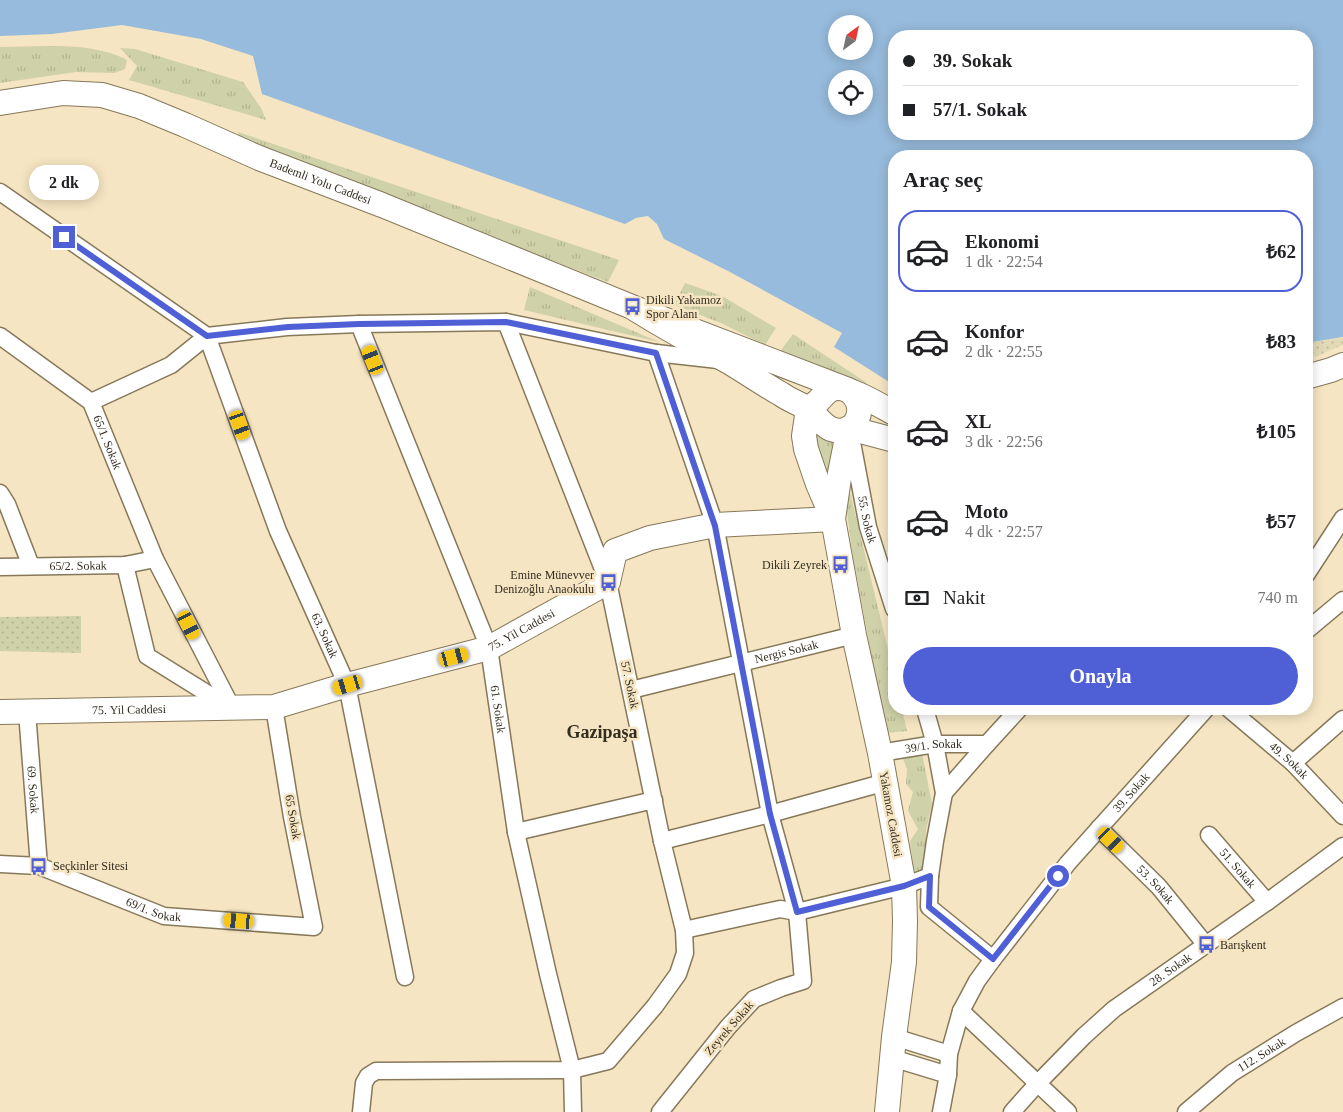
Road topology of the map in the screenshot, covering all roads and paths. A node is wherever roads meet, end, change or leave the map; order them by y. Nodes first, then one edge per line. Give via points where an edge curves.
1 (0, 103) edge
2 (0, 192) edge
3 (632, 308) junction
4 (506, 322) junction
5 (359, 324) junction
6 (0, 336) edge
7 (207, 336) junction
8 (656, 353) junction
9 (728, 361) junction
10 (1343, 365) edge
11 (1313, 375) edge
12 (848, 390) junction
13 (91, 402) junction
14 (816, 410) junction
15 (888, 410) edge
16 (849, 428) junction
17 (888, 438) edge
18 (0, 493) edge
19 (1343, 518) edge
20 (834, 519) junction
21 (715, 526) junction
22 (155, 559) junction
23 (1313, 564) edge
24 (125, 565) junction
25 (31, 566) junction
26 (0, 567) edge
27 (608, 582) junction
28 (888, 590) edge
29 (1343, 600) edge
30 (1313, 625) edge
31 (854, 635) junction
32 (489, 648) junction
33 (741, 663) junction
34 (348, 685) junction
35 (631, 690) junction
36 (274, 707) junction
37 (232, 708) junction
38 (0, 712) edge
39 (27, 712) junction
40 (927, 715) edge
41 (1014, 715) edge
42 (1201, 715) edge
43 (1236, 715) edge
44 (1343, 719) edge
45 (935, 744) junction
46 (987, 744) junction
47 (880, 752) junction
48 (1294, 763) junction
49 (886, 782) junction
50 (944, 793) junction
51 (654, 800) junction
52 (770, 814) junction
53 (1343, 816) edge
54 (1099, 828) junction
55 (516, 832) junction
56 (1208, 835) dead end
57 (662, 841) junction
58 (1343, 846) edge
59 (0, 864) edge
60 (38, 866) junction
61 (930, 876) junction
62 (904, 886) junction
63 (1267, 902) junction
64 (797, 912) junction
65 (314, 927) joint
66 (684, 930) junction
67 (1206, 945) junction
68 (993, 959) junction
69 (406, 977) dead end
70 (1343, 1007) edge
71 (961, 1010) junction
72 (893, 1047) junction
73 (949, 1054) junction
74 (572, 1070) junction
75 (948, 1075) junction
76 (1037, 1084) junction
77 (361, 1112) edge
78 (573, 1112) edge
79 (660, 1112) edge
80 (887, 1112) edge
81 (941, 1112) edge
82 (1012, 1112) edge
83 (1068, 1112) edge
84 (1186, 1112) edge

1 - 3 street, Bademli Yolu Caddesi via 63,93 102,95 139,106 259,158
2 - 7 street
3 - 9 street
3 - 12 street
4 - 5 street
4 - 8 street
4 - 27 street, 57. Sokak
5 - 7 street via 288,327
5 - 32 street, 61. Sokak
6 - 13 street, 65/1. Sokak
7 - 13 street via 171,364
7 - 34 street, 63. Sokak via 278,531
8 - 9 street
8 - 21 street, Zeyrek Sokak
9 - 14 street via 783,396
10 - 11 street
12 - 14 street via 837,388 826,392
12 - 15 street
12 - 16 street via 858,399 860,412
13 - 22 street, 65/1. Sokak
14 - 16 street via 827,427
14 - 20 street via 804,436 806,449
16 - 17 street
16 - 20 street
16 - 28 street, 55. Sokak via 868,527
18 - 25 street
19 - 23 street
20 - 21 street
20 - 31 street, Yakamoz Caddesi
21 - 27 street via 650,538 615,550
21 - 33 street, Zeyrek Sokak
22 - 24 street, 65/2. Sokak
22 - 37 street, 65/1. Sokak
24 - 25 street, 65/2. Sokak
24 - 37 street via 147,656
25 - 26 street, 65/2. Sokak
27 - 32 street, 75. Yil Caddesi
27 - 35 street, 57. Sokak
29 - 30 street
31 - 33 street, Nergis Sokak
31 - 47 street, Yakamoz Caddesi
32 - 34 street, 75. Yil Caddesi
32 - 55 street, 61. Sokak
33 - 35 street, Nergis Sokak
33 - 52 street, Zeyrek Sokak
34 - 36 street, 75. Yil Caddesi
34 - 69 street, 63. Sokak
35 - 51 street, 57. Sokak
36 - 37 street, 75. Yil Caddesi
36 - 65 street, 65 Sokak
37 - 39 street, 75. Yil Caddesi
38 - 39 street, 75. Yil Caddesi
39 - 60 street, 69. Sokak
40 - 45 street
41 - 46 street, 39/1. Sokak
42 - 54 street, 39. Sokak
43 - 48 street, 49. Sokak
44 - 48 street
45 - 46 street, 39/1. Sokak
45 - 47 street, 39/1. Sokak
45 - 50 street
46 - 50 street, 39/1. Sokak
47 - 49 street, Yakamoz Caddesi
48 - 53 street, 49. Sokak
49 - 52 street
49 - 62 street, Yakamoz Caddesi
50 - 61 street
51 - 55 street
51 - 57 street, 57. Sokak
52 - 57 street
52 - 64 street, Zeyrek Sokak
54 - 67 street, 53. Sokak via 1159,886
54 - 68 street, 39. Sokak
55 - 74 street, 61. Sokak
56 - 63 street, 51. Sokak
57 - 66 street, 57. Sokak
58 - 63 street, 28. Sokak
59 - 60 street, 69/1. Sokak
60 - 65 street, 69/1. Sokak via 164,916
61 - 62 street
61 - 68 street via 929,907
62 - 64 street
62 - 72 street, Yakamoz Caddesi via 904,962
63 - 67 street, 28. Sokak
64 - 66 street via 780,909
64 - 79 street, Zeyrek Sokak via 803,981 754,998
66 - 74 street, 57. Sokak via 685,953 678,974 655,1006 608,1061
67 - 76 street, 28. Sokak via 1114,1009
68 - 71 street, 39. Sokak
70 - 84 street, 112. Sokak via 1232,1073
71 - 73 street, 39. Sokak
71 - 76 street
72 - 73 street
72 - 75 street
72 - 80 street, Yakamoz Caddesi
73 - 75 street, 39. Sokak
74 - 77 street, 57. Sokak via 376,1071 364,1083
74 - 78 street, 61. Sokak
75 - 81 street, 39. Sokak
76 - 82 street, 28. Sokak
76 - 83 street

